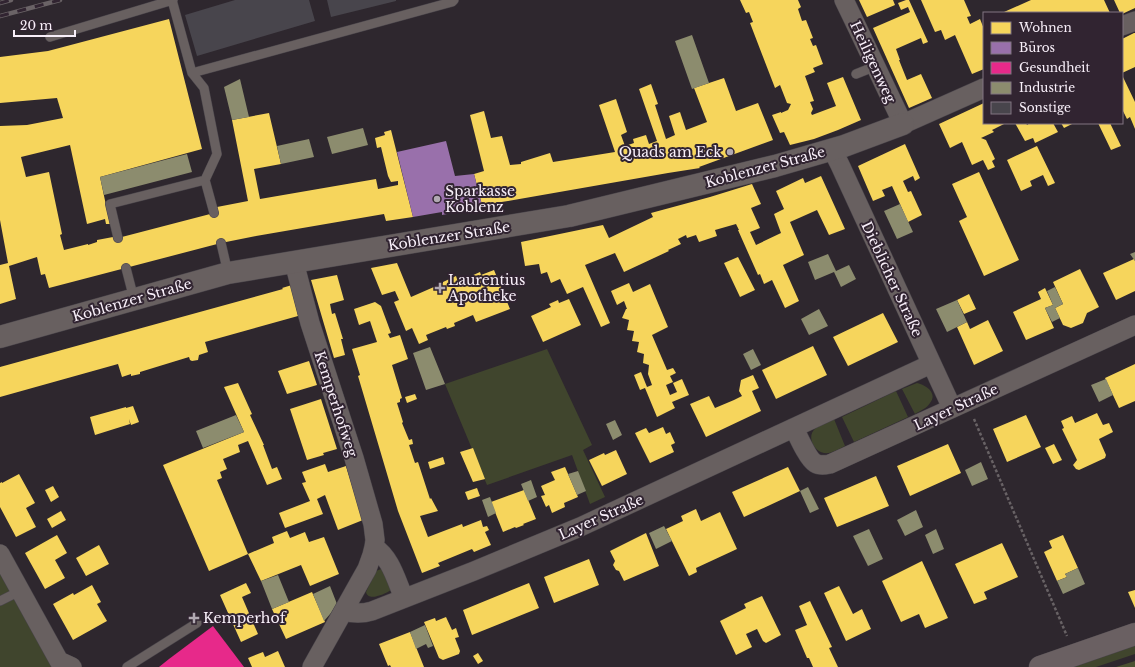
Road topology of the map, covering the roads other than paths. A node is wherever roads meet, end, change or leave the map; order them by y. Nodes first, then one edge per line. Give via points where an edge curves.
1 (173, 0) edge
2 (454, 0) edge
3 (844, 0) edge
4 (1135, 21) edge
5 (1123, 26) edge
6 (50, 37) dead end
7 (876, 66) junction
8 (192, 73) junction
9 (856, 74) dead end
10 (983, 88) edge
11 (903, 124) junction
12 (832, 149) junction
13 (205, 180) junction
14 (214, 213) dead end
15 (118, 238) dead end
16 (221, 243) dead end
17 (294, 262) junction
18 (126, 268) dead end
19 (228, 273) junction
20 (134, 299) junction
21 (1135, 325) edge
22 (0, 337) edge
23 (931, 364) junction
24 (960, 405) junction
25 (794, 428) junction
26 (374, 547) junction
27 (0, 554) edge
28 (20, 591) junction
29 (404, 598) junction
30 (0, 601) edge
31 (344, 611) junction
32 (197, 623) dead end
33 (1135, 634) edge
34 (72, 667) edge
35 (127, 667) edge
36 (312, 667) edge
37 (1040, 667) edge

1 - 6 lane
1 - 8 lane
2 - 8 lane
3 - 7 street, Heiligenweg
4 - 5 street
7 - 9 lane
7 - 11 street, Heiligenweg
8 - 13 lane via 204,88 217,154
10 - 11 street, Koblenzer Straße
11 - 12 street, Koblenzer Straße
12 - 17 street, Koblenzer Straße via 747,173 569,216
12 - 23 street, Dieblicher Straße
13 - 14 lane
13 - 15 lane via 110,204
16 - 19 lane
17 - 19 street, Koblenzer Straße
17 - 26 street, Kemperhofweg via 310,323 373,524
18 - 20 lane
19 - 20 street, Koblenzer Straße
20 - 22 street, Koblenzer Straße
21 - 24 street, Layer Straße
23 - 24 street, Dieblicher Straße
23 - 25 street, Layer Straße
24 - 25 street, Layer Straße via 823,465 811,460
25 - 29 street, Layer Straße via 580,527
26 - 29 street via 387,561
26 - 31 street, Kemperhofweg via 367,569
27 - 28 street
28 - 30 lane
28 - 34 street via 59,661
29 - 31 street via 364,613 351,614
31 - 36 street, Kemperhofweg
32 - 35 lane
33 - 37 main road

